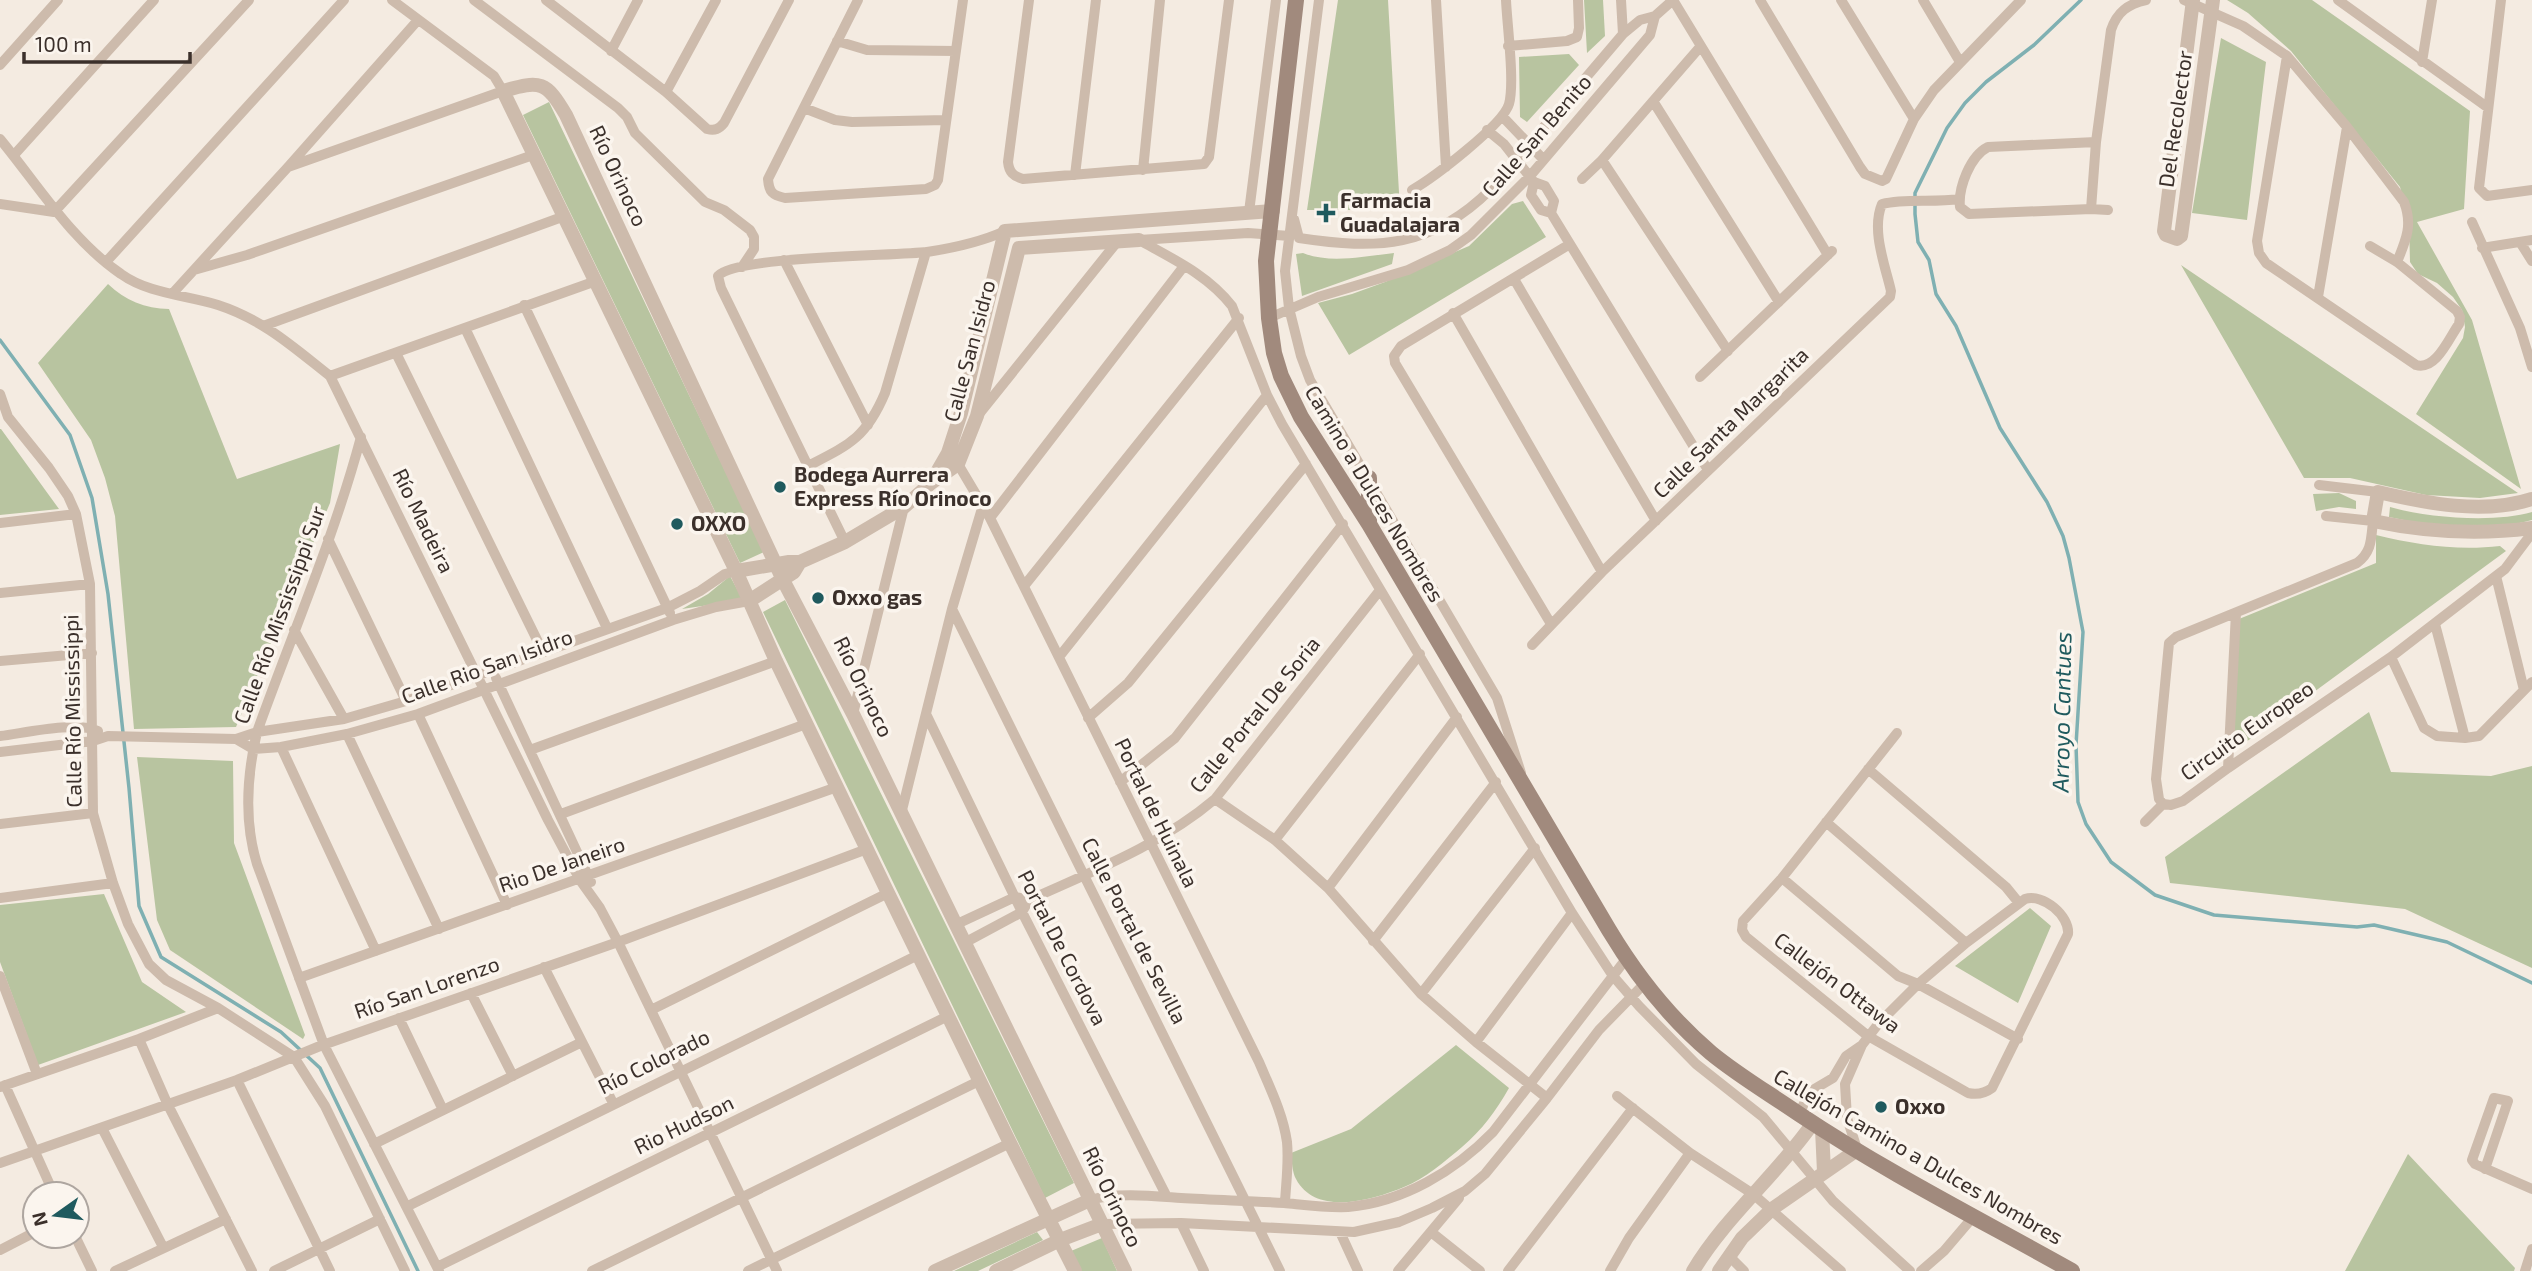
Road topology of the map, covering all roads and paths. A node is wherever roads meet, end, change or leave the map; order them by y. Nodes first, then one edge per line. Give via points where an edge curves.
1 (58, 0) edge
2 (154, 0) edge
3 (249, 0) edge
4 (344, 0) edge
5 (392, 0) edge
6 (474, 0) edge
7 (546, 0) edge
8 (638, 0) edge
9 (716, 0) edge
10 (789, 0) edge
11 (858, 0) edge
12 (963, 0) edge
13 (1029, 0) edge
14 (1096, 0) edge
15 (1160, 0) edge
16 (1229, 0) edge
17 (1276, 0) edge
18 (1296, 0) edge
19 (1319, 0) edge
20 (1436, 0) edge
21 (1506, 0) edge
22 (1578, 0) edge
23 (1621, 0) edge
24 (1673, 0) edge
25 (1760, 0) edge
26 (1841, 0) edge
27 (1923, 0) edge
28 (2146, 0) edge
29 (2338, 0) edge
30 (2356, 0) edge
31 (2432, 0) edge
32 (2501, 0) edge
33 (2190, 1) edge
34 (2014, 3) edge
35 (559, 4) edge
36 (2212, 5) edge
37 (2354, 12) junction
38 (1655, 16) junction
39 (418, 20) junction
40 (1623, 34) junction
41 (837, 41) junction
42 (1508, 46) junction
43 (1700, 47) junction
44 (611, 51) junction
45 (956, 51) junction
46 (2287, 56) junction
47 (1960, 62) junction
48 (2422, 62) junction
49 (0, 65) edge
50 (503, 91) junction
51 (666, 92) junction
52 (1653, 101) junction
53 (2487, 107) junction
54 (804, 108) junction
55 (1504, 113) junction
56 (1914, 118) junction
57 (946, 120) junction
58 (2347, 127) junction
59 (1487, 130) junction
60 (0, 139) edge
61 (2096, 142) junction
62 (1529, 144) junction
63 (14, 155) junction
64 (533, 155) junction
65 (1517, 159) junction
66 (1543, 159) junction
67 (1602, 160) junction
68 (288, 167) junction
69 (1446, 167) junction
70 (1143, 170) junction
71 (1075, 175) junction
72 (1532, 179) junction
73 (1581, 179) dead end
74 (1412, 190) dead end
75 (2532, 190) edge
76 (1959, 199) junction
77 (0, 204) edge
78 (2091, 209) junction
79 (2108, 210) dead end
80 (1273, 211) junction
81 (54, 212) junction
82 (1249, 212) junction
83 (1292, 213) junction
84 (1551, 213) junction
85 (562, 217) junction
86 (2472, 222) dead end
87 (1021, 230) junction
88 (1005, 231) junction
89 (1270, 234) junction
90 (1289, 236) junction
91 (987, 239) junction
92 (1139, 240) junction
93 (2532, 240) edge
94 (1117, 242) junction
95 (2520, 242) junction
96 (1570, 244) junction
97 (2371, 246) dead end
98 (1002, 247) junction
99 (1019, 247) junction
100 (2482, 248) junction
101 (926, 252) junction
102 (784, 260) junction
103 (2532, 261) edge
104 (106, 262) junction
105 (2397, 262) junction
106 (1184, 266) junction
107 (742, 267) junction
108 (194, 270) junction
109 (1514, 279) junction
110 (596, 281) junction
111 (172, 294) junction
112 (2318, 297) junction
113 (1779, 302) junction
114 (524, 305) junction
115 (1289, 308) junction
116 (1452, 313) junction
117 (1239, 318) junction
118 (1269, 318) junction
119 (266, 326) junction
120 (466, 328) junction
121 (1728, 351) junction
122 (396, 353) junction
123 (2532, 367) edge
124 (330, 376) junction
125 (1700, 377) dead end
126 (0, 394) edge
127 (1267, 395) junction
128 (977, 416) junction
129 (4, 419) edge
130 (868, 425) junction
131 (361, 438) junction
132 (953, 458) junction
133 (1306, 464) junction
134 (808, 466) junction
135 (1708, 470) junction
136 (1369, 478) junction
137 (2319, 485) dead end
138 (2378, 492) junction
139 (2532, 499) edge
140 (983, 505) junction
141 (904, 507) junction
142 (76, 514) junction
143 (2326, 516) dead end
144 (990, 518) junction
145 (1656, 521) junction
146 (2373, 521) junction
147 (0, 523) edge
148 (1343, 524) junction
149 (1369, 524) junction
150 (2532, 531) edge
151 (328, 538) junction
152 (845, 542) junction
153 (800, 562) junction
154 (776, 565) junction
155 (736, 571) junction
156 (1602, 572) junction
157 (2496, 576) junction
158 (783, 580) junction
159 (90, 584) junction
160 (1024, 586) junction
161 (1380, 590) junction
162 (0, 593) edge
163 (749, 601) junction
164 (667, 608) junction
165 (952, 609) junction
166 (2236, 613) junction
167 (673, 620) junction
168 (1551, 624) junction
169 (2435, 624) junction
170 (607, 628) junction
171 (294, 630) junction
172 (1532, 645) dead end
173 (542, 652) junction
174 (92, 653) junction
175 (1420, 654) junction
176 (1059, 657) junction
177 (2391, 657) junction
178 (0, 661) edge
179 (776, 661) junction
180 (492, 670) junction
181 (477, 676) junction
182 (499, 683) junction
183 (2528, 686) edge
184 (483, 689) junction
185 (406, 701) junction
186 (418, 714) junction
187 (853, 714) junction
188 (926, 714) junction
189 (1457, 717) junction
190 (1088, 718) junction
191 (344, 719) junction
192 (806, 724) junction
193 (257, 732) junction
194 (1897, 733) dead end
195 (347, 734) junction
196 (93, 735) junction
197 (0, 736) edge
198 (2465, 738) junction
199 (236, 739) junction
200 (281, 747) junction
201 (253, 749) junction
202 (530, 750) junction
203 (0, 752) edge
204 (2228, 768) junction
205 (1868, 769) junction
206 (543, 777) junction
207 (1120, 782) junction
208 (1496, 782) junction
209 (530, 784) junction
210 (837, 787) junction
211 (1527, 792) junction
212 (1215, 799) junction
213 (2163, 804) junction
214 (93, 813) junction
215 (561, 814) junction
216 (901, 814) junction
217 (1826, 822) junction
218 (2145, 822) dead end
219 (0, 824) edge
220 (1275, 840) junction
221 (1150, 843) junction
222 (1535, 848) junction
223 (867, 849) junction
224 (1084, 875) junction
225 (584, 878) junction
226 (1782, 878) junction
227 (113, 883) junction
228 (1328, 888) junction
229 (888, 893) junction
230 (1015, 897) junction
231 (0, 898) edge
232 (1029, 900) junction
233 (2019, 903) junction
234 (507, 905) junction
235 (1022, 912) junction
236 (1572, 912) junction
237 (957, 924) junction
238 (439, 929) junction
239 (1373, 941) junction
240 (618, 942) junction
241 (966, 942) junction
242 (1966, 943) junction
243 (376, 951) junction
244 (918, 955) junction
245 (1626, 959) junction
246 (544, 967) junction
247 (0, 976) edge
248 (1613, 976) junction
249 (299, 978) junction
250 (1645, 983) junction
251 (1918, 984) junction
252 (471, 993) junction
253 (1421, 994) junction
254 (1630, 997) junction
255 (218, 1008) junction
256 (651, 1010) junction
257 (948, 1016) junction
258 (399, 1018) junction
259 (139, 1039) junction
260 (2018, 1039) junction
261 (1865, 1040) junction
262 (582, 1042) junction
263 (1476, 1042) junction
264 (322, 1045) junction
265 (298, 1055) junction
266 (680, 1072) junction
267 (37, 1074) junction
268 (513, 1076) junction
269 (1833, 1078) junction
270 (237, 1080) junction
271 (979, 1080) junction
272 (1530, 1084) junction
273 (1845, 1084) junction
274 (3, 1086) edge
275 (1617, 1096) dead end
276 (1547, 1098) junction
277 (167, 1103) junction
278 (613, 1103) junction
279 (1633, 1108) junction
280 (443, 1110) junction
281 (1811, 1122) junction
282 (102, 1128) junction
283 (711, 1134) junction
284 (1010, 1143) junction
285 (374, 1144) junction
286 (34, 1150) junction
287 (1857, 1150) junction
288 (1791, 1151) junction
289 (1690, 1153) junction
290 (1468, 1157) junction
291 (0, 1163) edge
292 (2485, 1169) junction
293 (1485, 1174) junction
294 (1818, 1176) junction
295 (48, 1180) edge
296 (2532, 1189) edge
297 (1465, 1191) junction
298 (1754, 1194) junction
299 (741, 1197) junction
300 (1167, 1197) junction
301 (1090, 1200) junction
302 (1248, 1202) junction
303 (1285, 1203) junction
304 (408, 1206) junction
305 (1772, 1209) junction
306 (1049, 1217) junction
307 (1973, 1217) junction
308 (226, 1219) junction
309 (380, 1219) junction
310 (1181, 1223) junction
311 (1102, 1224) junction
312 (1259, 1227) junction
313 (1340, 1232) junction
314 (1431, 1232) junction
315 (21, 1239) edge
316 (1060, 1240) junction
317 (163, 1247) junction
318 (319, 1249) junction
319 (2532, 1249) edge
320 (0, 1250) edge
321 (82, 1250) edge
322 (1729, 1256) junction
323 (771, 1259) junction
324 (438, 1269) edge
325 (92, 1271) edge
326 (115, 1271) edge
327 (252, 1271) edge
328 (274, 1271) edge
329 (330, 1271) edge
330 (405, 1271) edge
331 (592, 1271) edge
332 (748, 1271) edge
333 (777, 1271) edge
334 (936, 1271) edge
335 (996, 1271) edge
336 (1075, 1271) edge
337 (1125, 1271) edge
338 (1204, 1271) edge
339 (1280, 1271) edge
340 (1358, 1271) edge
341 (1398, 1271) edge
342 (1480, 1271) edge
343 (1507, 1271) edge
344 (1610, 1271) edge
345 (1693, 1271) edge
346 (1719, 1271) edge
347 (1744, 1271) edge
348 (1841, 1271) edge
349 (1910, 1271) edge
350 (1921, 1271) edge
351 (2072, 1271) edge
352 (2525, 1271) edge

1 - 49 street
2 - 63 street
3 - 81 street
4 - 104 street
5 - 39 street
6 - 107 street via 618,108 635,133 705,202 750,230 754,249
7 - 35 street
8 - 44 street
9 - 51 street
10 - 51 street via 720,128 707,129
11 - 41 street
12 - 45 street
13 - 71 street via 1009,170 1023,179
14 - 71 street
15 - 70 street
16 - 70 street via 1209,158 1196,166
17 - 82 street
18 - 80 main road, Camino a Dulces Nombres
19 - 83 street
20 - 69 street
21 - 42 street
22 - 42 street via 1577,37
23 - 40 street
24 - 38 street, Calle San Benito
24 - 43 street
25 - 56 street via 1865,174 1882,181 1886,178
26 - 56 street
27 - 47 street
28 - 61 street via 2124,9 2114,21
29 - 37 street
30 - 37 street
31 - 48 street
32 - 53 street
33 - 36 street
33 - 36 street, Del Recolector via 2164,230 2170,237 2181,236
34 - 47 street
35 - 44 street
36 - 46 street
37 - 48 street
38 - 40 street, Calle San Benito via 1640,20
38 - 66 street, Calle San Benito via 1650,34
39 - 50 street via 494,76
39 - 68 street
40 - 62 street, Calle San Benito
41 - 45 street via 867,50
41 - 54 street
42 - 55 street via 1510,97
43 - 52 street
43 - 113 street via 1830,253
44 - 51 street
45 - 57 street
46 - 58 street
46 - 112 street via 2257,241 2266,263
47 - 56 street
48 - 53 street
50 - 64 street
50 - 68 street
50 - 154 street, Río Orinoco via 542,85 557,100
52 - 67 street
52 - 113 street
53 - 75 street via 2479,183 2482,193 2495,196
54 - 57 street via 852,122
54 - 57 street via 768,179 774,196 935,186
55 - 59 street
55 - 62 street
58 - 105 street via 2409,215 2410,227
58 - 112 street
59 - 65 street
59 - 69 street
60 - 63 street, Río Madeira
61 - 76 street via 1987,147 1976,154
61 - 78 street
62 - 65 street, Calle San Benito
62 - 66 street
63 - 81 street, Río Madeira
64 - 85 street
64 - 108 street
65 - 72 street
65 - 83 street, Calle San Benito via 1472,208 1439,228 1405,240 1349,244 1299,238
66 - 72 street, Calle San Benito
67 - 73 street
67 - 121 street
68 - 108 street
69 - 74 street
70 - 71 street
72 - 84 street via 1531,195 1541,210
72 - 84 street via 1545,186 1554,201
72 - 115 street, Calle San Benito via 1471,235 1428,262
76 - 78 street via 1960,208 1969,214
76 - 135 street, Calle Santa Margarita via 1882,204 1879,232 1890,297
77 - 81 street
78 - 79 street
80 - 82 street
80 - 83 street
80 - 89 main road, Camino a Dulces Nombres
81 - 104 street, Río Madeira
82 - 87 street
83 - 90 street
84 - 96 street
85 - 110 street
85 - 119 street
86 - 100 street
87 - 88 street
87 - 99 street
88 - 91 street
88 - 98 street, Calle San Isidro
89 - 90 street
89 - 92 street
89 - 118 main road, Camino a Dulces Nombres via 1266,261
90 - 115 street via 1285,271
91 - 98 street
91 - 101 street
92 - 94 street
92 - 106 street, Camino a Dulces Nombres
93 - 95 street
94 - 99 street
94 - 128 street
95 - 100 street
95 - 103 street
96 - 109 street
96 - 135 street
97 - 105 street
98 - 99 street
98 - 132 street, Calle San Isidro
99 - 128 street, Calle San Isidro
100 - 123 street via 2520,328
101 - 102 street
101 - 130 street via 886,393
102 - 107 street
102 - 130 street
104 - 111 street, Río Madeira via 140,285
105 - 112 street via 2454,307 2460,317 2426,366 2416,365
106 - 117 street, Camino a Dulces Nombres via 1223,294
106 - 144 street
107 - 134 street via 721,272 718,280
108 - 111 street
109 - 116 street
109 - 145 street
110 - 114 street
110 - 155 street
111 - 119 street, Río Madeira via 215,304
113 - 121 street
114 - 120 street
114 - 164 street
115 - 118 street, Calle San Benito
115 - 136 street via 1310,380
116 - 156 street
116 - 168 street via 1401,346 1395,363
117 - 127 street, Camino a Dulces Nombres
117 - 160 street
118 - 149 main road, Camino a Dulces Nombres via 1274,353 1290,397
119 - 124 street, Río Madeira
120 - 122 street
120 - 170 street
121 - 125 street
122 - 124 street
122 - 173 street
124 - 131 street, Río Madeira
126 - 129 street, Calle Río Mississippi
127 - 133 street, Camino a Dulces Nombres
127 - 176 street
128 - 132 street, Calle San Isidro
129 - 142 street, Calle Río Mississippi via 49,468
130 - 134 street via 858,438
131 - 151 street, Calle Río Mississippi Sur
131 - 181 street, Río Madeira
132 - 140 street, Portal de Huinala
132 - 141 street
133 - 148 street, Camino a Dulces Nombres
133 - 190 street via 1129,683
134 - 152 street
135 - 145 street, Calle Santa Margarita
136 - 149 main road
136 - 211 street via 1497,698
137 - 138 street
138 - 139 street via 2457,506
138 - 146 street, Circuito Europeo
140 - 144 street, Portal de Huinala
140 - 165 street
141 - 152 street
141 - 187 street
142 - 147 street
142 - 159 street, Calle Río Mississippi
143 - 146 street
144 - 160 street, Portal de Huinala
145 - 156 street, Calle Santa Margarita
146 - 150 street via 2448,531
146 - 166 street, Circuito Europeo via 2369,553 2357,563
148 - 161 street, Camino a Dulces Nombres
148 - 207 street via 1175,738
149 - 211 main road, Camino a Dulces Nombres
150 - 157 street, Circuito Europeo via 2516,557
151 - 171 street, Calle Río Mississippi Sur
151 - 185 street
152 - 153 street
153 - 154 street
153 - 158 street
154 - 155 street
154 - 158 street, Río Orinoco
155 - 163 street
155 - 164 street, Calle Rio San Isidro
156 - 168 street, Calle Santa Margarita
157 - 169 street, Circuito Europeo
157 - 183 street
158 - 163 street
158 - 187 street, Río Orinoco
159 - 162 street
159 - 174 street, Calle Río Mississippi
160 - 176 street, Portal de Huinala
161 - 175 street, Camino a Dulces Nombres
161 - 212 street, Calle Portal De Soria
163 - 167 street, Calle Rio San Isidro
163 - 179 street
164 - 167 street
164 - 170 street, Calle Rio San Isidro
165 - 188 street
165 - 224 street, Calle Portal de Sevilla
166 - 204 street
166 - 213 street, Circuito Europeo via 2176,636 2169,643 2156,779
167 - 182 street, Calle Rio San Isidro
168 - 172 street, Calle Santa Margarita
169 - 177 street, Circuito Europeo
169 - 198 street
170 - 173 street, Calle Rio San Isidro
171 - 191 street
171 - 193 street, Calle Río Mississippi Sur
173 - 180 street, Calle Rio San Isidro
174 - 178 street
174 - 196 street, Calle Río Mississippi
175 - 189 street, Camino a Dulces Nombres
175 - 220 street
176 - 190 street, Portal de Huinala
177 - 198 street via 2424,728 2437,736
177 - 204 street, Circuito Europeo
179 - 192 street
179 - 202 street
180 - 181 street, Calle Rio San Isidro
180 - 182 street, Río Madeira
181 - 184 street, Río Madeira
181 - 185 street, Calle Rio San Isidro
182 - 184 street, Calle Rio San Isidro
182 - 202 street, Río Madeira
183 - 198 street via 2483,733
184 - 186 street, Calle Rio San Isidro
184 - 209 street, Río Madeira
185 - 191 street, Calle Rio San Isidro
186 - 195 street, Calle Rio San Isidro
186 - 234 street
187 - 216 street, Río Orinoco
188 - 216 street
188 - 230 street, Portal De Cordova
189 - 208 street, Camino a Dulces Nombres
189 - 228 street
190 - 207 street, Portal de Huinala
191 - 193 street, Calle Rio San Isidro
192 - 210 street
192 - 215 street
193 - 199 street, Calle Rio San Isidro
193 - 201 street, Calle Río Mississippi Sur
194 - 205 street, Callejón Ottawa
195 - 200 street, Calle Rio San Isidro
195 - 238 street
196 - 197 street, Calle Rio San Isidro via 65,729
196 - 199 street, Calle Rio San Isidro
196 - 203 street
196 - 214 street, Calle Río Mississippi
199 - 201 street, Calle Rio San Isidro
200 - 201 street, Calle Rio San Isidro
200 - 243 street
201 - 249 street, Calle Río Mississippi Sur via 247,820 250,841
202 - 206 street, Río Madeira
204 - 213 street, Circuito Europeo via 2183,801
205 - 217 street, Callejón Ottawa
205 - 233 street
206 - 209 street
206 - 215 street, Río Madeira
207 - 221 street, Portal de Huinala
208 - 222 street, Camino a Dulces Nombres
208 - 239 street
209 - 225 street, Río Madeira
210 - 223 street
210 - 225 street, Rio De Janeiro
211 - 245 main road, Camino a Dulces Nombres
212 - 220 street
212 - 221 street, Calle Portal De Soria via 1176,830
213 - 218 street
214 - 219 street
214 - 227 street, Calle Río Mississippi
215 - 225 street, Río Madeira
216 - 237 street, Río Orinoco
217 - 226 street, Callejón Ottawa
217 - 242 street
220 - 228 street
221 - 224 street, Calle Portal De Soria
221 - 303 street, Portal de Huinala via 1278,1107 1287,1142
222 - 236 street, Camino a Dulces Nombres
222 - 253 street
223 - 229 street
223 - 240 street, Río San Lorenzo
224 - 232 street, Calle Portal De Soria
224 - 302 street, Calle Portal de Sevilla
225 - 234 street, Rio De Janeiro
225 - 240 street, Río Madeira
226 - 251 street via 1898,976
226 - 261 street, Callejón Ottawa via 1743,921 1743,934
227 - 231 street
227 - 255 street, Calle Río Mississippi via 149,964 166,980
228 - 239 street
229 - 244 street
229 - 256 street
230 - 232 street
230 - 235 street, Portal De Cordova
230 - 237 street
232 - 235 street
233 - 242 street
233 - 260 street, Callejón Ottawa via 2031,897 2043,899 2067,923 2068,934
234 - 238 street, Rio De Janeiro
235 - 241 street
235 - 300 street, Portal De Cordova
236 - 248 street, Camino a Dulces Nombres
236 - 263 street
237 - 241 street, Río Orinoco
238 - 243 street, Rio De Janeiro
239 - 253 street
240 - 246 street, Río San Lorenzo
240 - 256 street, Río Madeira
241 - 301 street, Río Orinoco
242 - 251 street
243 - 249 street, Rio De Janeiro
244 - 257 street
244 - 266 street, Río Colorado
245 - 248 street
245 - 250 main road, Callejón Camino a Dulces Nombres
246 - 252 street, Río San Lorenzo
246 - 262 street
247 - 267 street
248 - 254 street, Camino a Dulces Nombres
248 - 272 street
249 - 264 street, Calle Río Mississippi Sur
250 - 254 street
250 - 281 main road, Callejón Camino a Dulces Nombres via 1711,1053
251 - 260 street
251 - 261 street
252 - 258 street, Río San Lorenzo
252 - 268 street
253 - 263 street
254 - 276 street
254 - 288 street, Camino a Dulces Nombres via 1696,1064 1763,1117
255 - 259 street
255 - 265 street, Calle Río Mississippi
256 - 266 street, Río Madeira
257 - 271 street
257 - 283 street, Rio Hudson
258 - 264 street, Río San Lorenzo
258 - 280 street
259 - 267 street
259 - 277 street
260 - 261 street, Callejón Ottawa via 1992,1088 1975,1094
261 - 269 street via 1846,1056
261 - 273 street
262 - 268 street
262 - 278 street
263 - 272 street
264 - 265 street, Río San Lorenzo
264 - 285 street, Calle Río Mississippi Sur
265 - 270 street, Río San Lorenzo
265 - 309 street, Calle Río Mississippi
266 - 278 street, Río Colorado
266 - 283 street, Río Madeira
267 - 274 street
268 - 280 street
269 - 273 street
269 - 281 street via 1811,1091
270 - 277 street, Río San Lorenzo
270 - 318 street
271 - 284 street
271 - 299 street
272 - 276 street
272 - 290 street
273 - 287 street via 1847,1118
274 - 286 street
275 - 279 street
276 - 293 street
277 - 282 street, Río San Lorenzo
277 - 308 street
278 - 304 street, Río Colorado
279 - 289 street
279 - 343 street
280 - 285 street
281 - 287 main road, Callejón Camino a Dulces Nombres
281 - 288 street
281 - 294 street
282 - 286 street, Río San Lorenzo
282 - 317 street
283 - 299 street, Río Madeira
283 - 324 street, Rio Hudson
284 - 306 street
284 - 323 street
285 - 304 street, Calle Río Mississippi Sur
286 - 291 street, Río San Lorenzo
286 - 295 street
287 - 294 street
287 - 307 main road, Callejón Camino a Dulces Nombres
288 - 294 street, Camino a Dulces Nombres
288 - 298 street
289 - 298 street
289 - 344 street
290 - 293 street
290 - 303 street via 1411,1189 1374,1202 1325,1208
292 - 292 street via 2475,1164 2472,1156 2494,1098 2508,1101
292 - 296 street
293 - 297 street
294 - 305 street
294 - 349 street, Camino a Dulces Nombres via 1833,1201
297 - 313 street via 1399,1222
297 - 314 street
298 - 305 street
298 - 345 street via 1709,1245
299 - 323 street, Río Madeira
299 - 331 street
300 - 301 street
300 - 302 street
301 - 306 street
301 - 311 street, Río Orinoco
302 - 303 street
302 - 312 street, Calle Portal de Sevilla
304 - 324 street, Calle Río Mississippi Sur
305 - 322 street
305 - 348 street
306 - 316 street
306 - 334 street
307 - 350 street
307 - 351 main road, Callejón Camino a Dulces Nombres
308 - 317 street
308 - 327 street
309 - 318 street
309 - 330 street, Calle Río Mississippi
310 - 311 street
310 - 312 street
310 - 338 street
311 - 316 street
311 - 337 street, Río Orinoco
312 - 313 street
312 - 339 street, Calle Portal de Sevilla
313 - 340 street
314 - 341 street
314 - 342 street
315 - 320 street
316 - 335 street
316 - 336 street
317 - 326 street
318 - 328 street
318 - 329 street
319 - 352 street
321 - 325 street
322 - 346 street
322 - 347 street
323 - 332 street
323 - 333 street, Río Madeira

